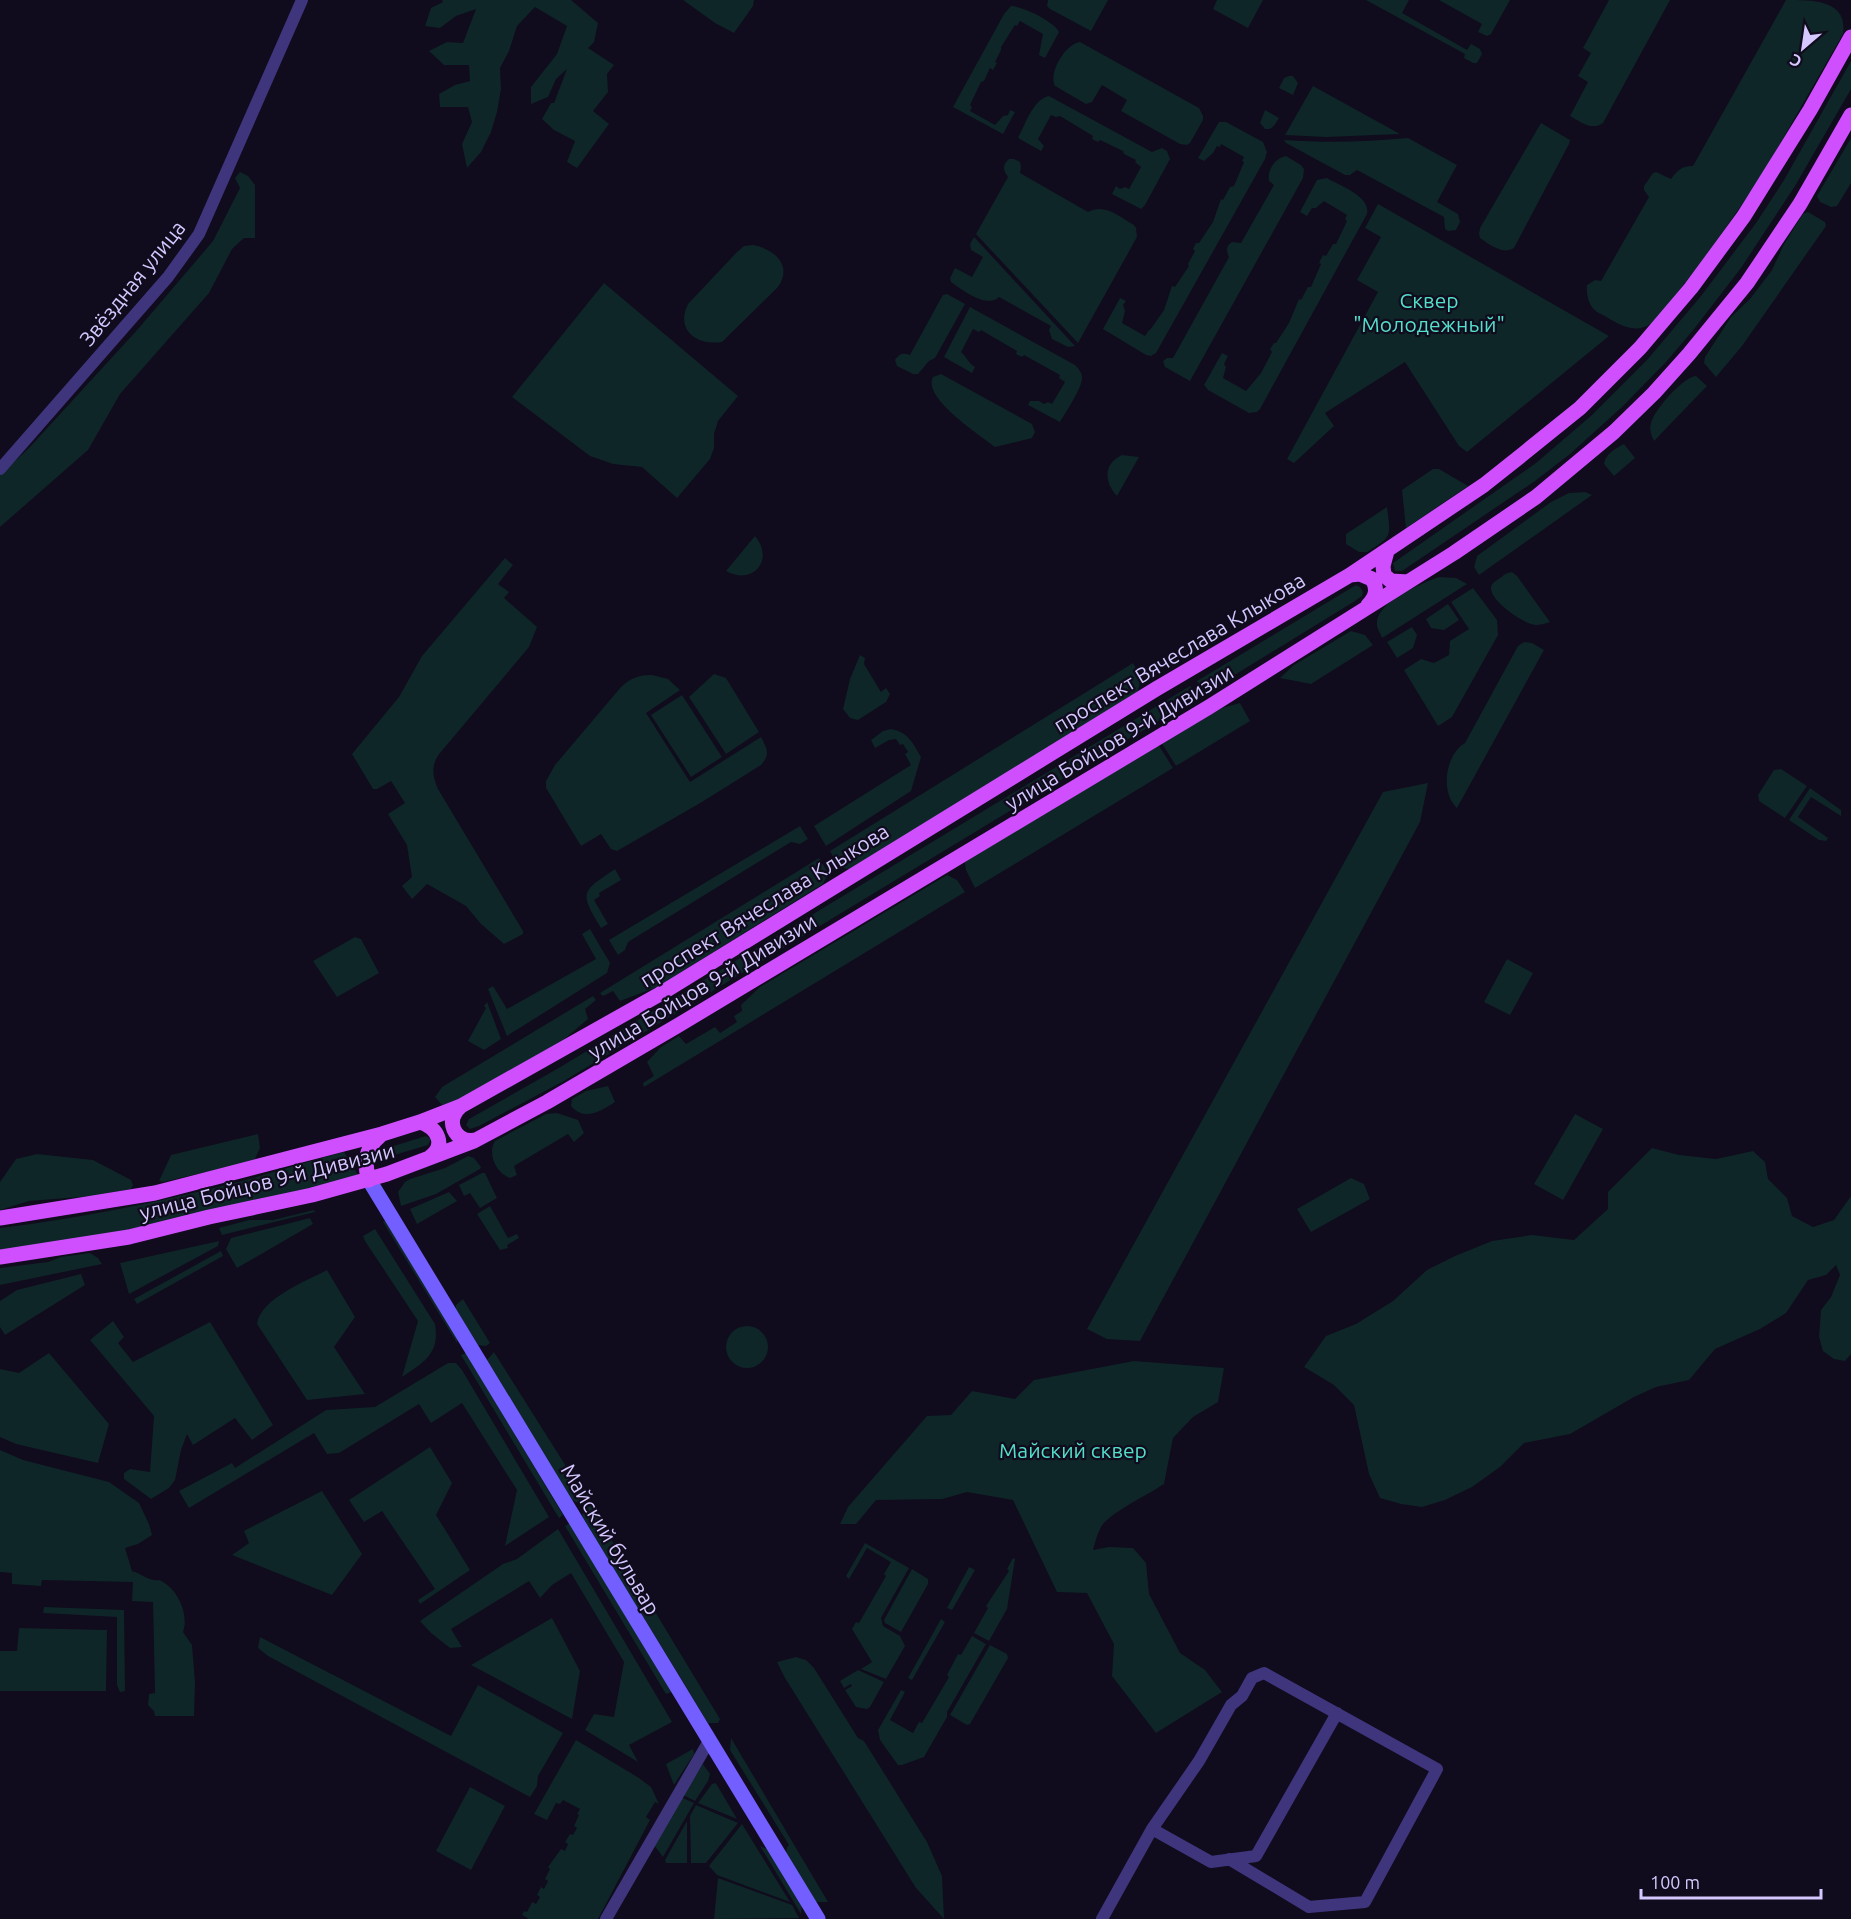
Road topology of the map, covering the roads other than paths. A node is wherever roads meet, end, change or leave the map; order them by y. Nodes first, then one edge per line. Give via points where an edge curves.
1 (302, 0) edge
2 (1851, 37) edge
3 (1851, 115) edge
4 (0, 469) edge
5 (1387, 551) junction
6 (1350, 575) junction
7 (1408, 582) junction
8 (1366, 608) junction
9 (461, 1106) junction
10 (420, 1122) junction
11 (382, 1134) junction
12 (477, 1139) junction
13 (424, 1161) junction
14 (369, 1180) junction
15 (0, 1218) edge
16 (0, 1257) edge
17 (1337, 1713) junction
18 (709, 1741) junction
19 (1152, 1829) junction
20 (1229, 1859) junction
21 (606, 1919) edge
22 (818, 1919) edge
23 (1102, 1919) edge

1 - 4 street, Звёздная улица via 199,234 168,277
2 - 5 main road, проспект Вячеслава Клыкова via 1744,216 1640,348 1552,432 1484,485
3 - 7 main road via 1800,204 1747,283 1654,393 1536,497
5 - 6 main road, проспект Вячеслава Клыкова
5 - 7 main road via 1384,576 1391,581
6 - 8 main road via 1366,575 1376,585 1376,593
6 - 9 main road, проспект Вячеслава Клыкова via 1156,689 660,994
7 - 8 main road
8 - 12 main road, улица Бойцов 9-й Дивизии via 955,861 547,1102
9 - 10 main road, проспект Вячеслава Клыкова
9 - 12 main road via 452,1120 455,1132 465,1140
10 - 11 main road, проспект Вячеслава Клыкова
10 - 13 main road via 433,1128 439,1138 437,1151
11 - 14 main road via 369,1149 365,1161
11 - 15 main road, улица Бойцов 9-й Дивизии via 155,1193
12 - 13 main road, улица Бойцов 9-й Дивизии
13 - 14 main road, улица Бойцов 9-й Дивизии
14 - 16 main road, улица Бойцов 9-й Дивизии via 129,1237
14 - 18 main road, Майский бульвар
17 - 19 street via 1264,1673 1252,1678
17 - 20 street via 1256,1856
17 - 20 street via 1437,1769 1365,1902 1309,1907
18 - 21 street
18 - 22 main road, Майский бульвар
19 - 20 street via 1211,1862
19 - 23 street

